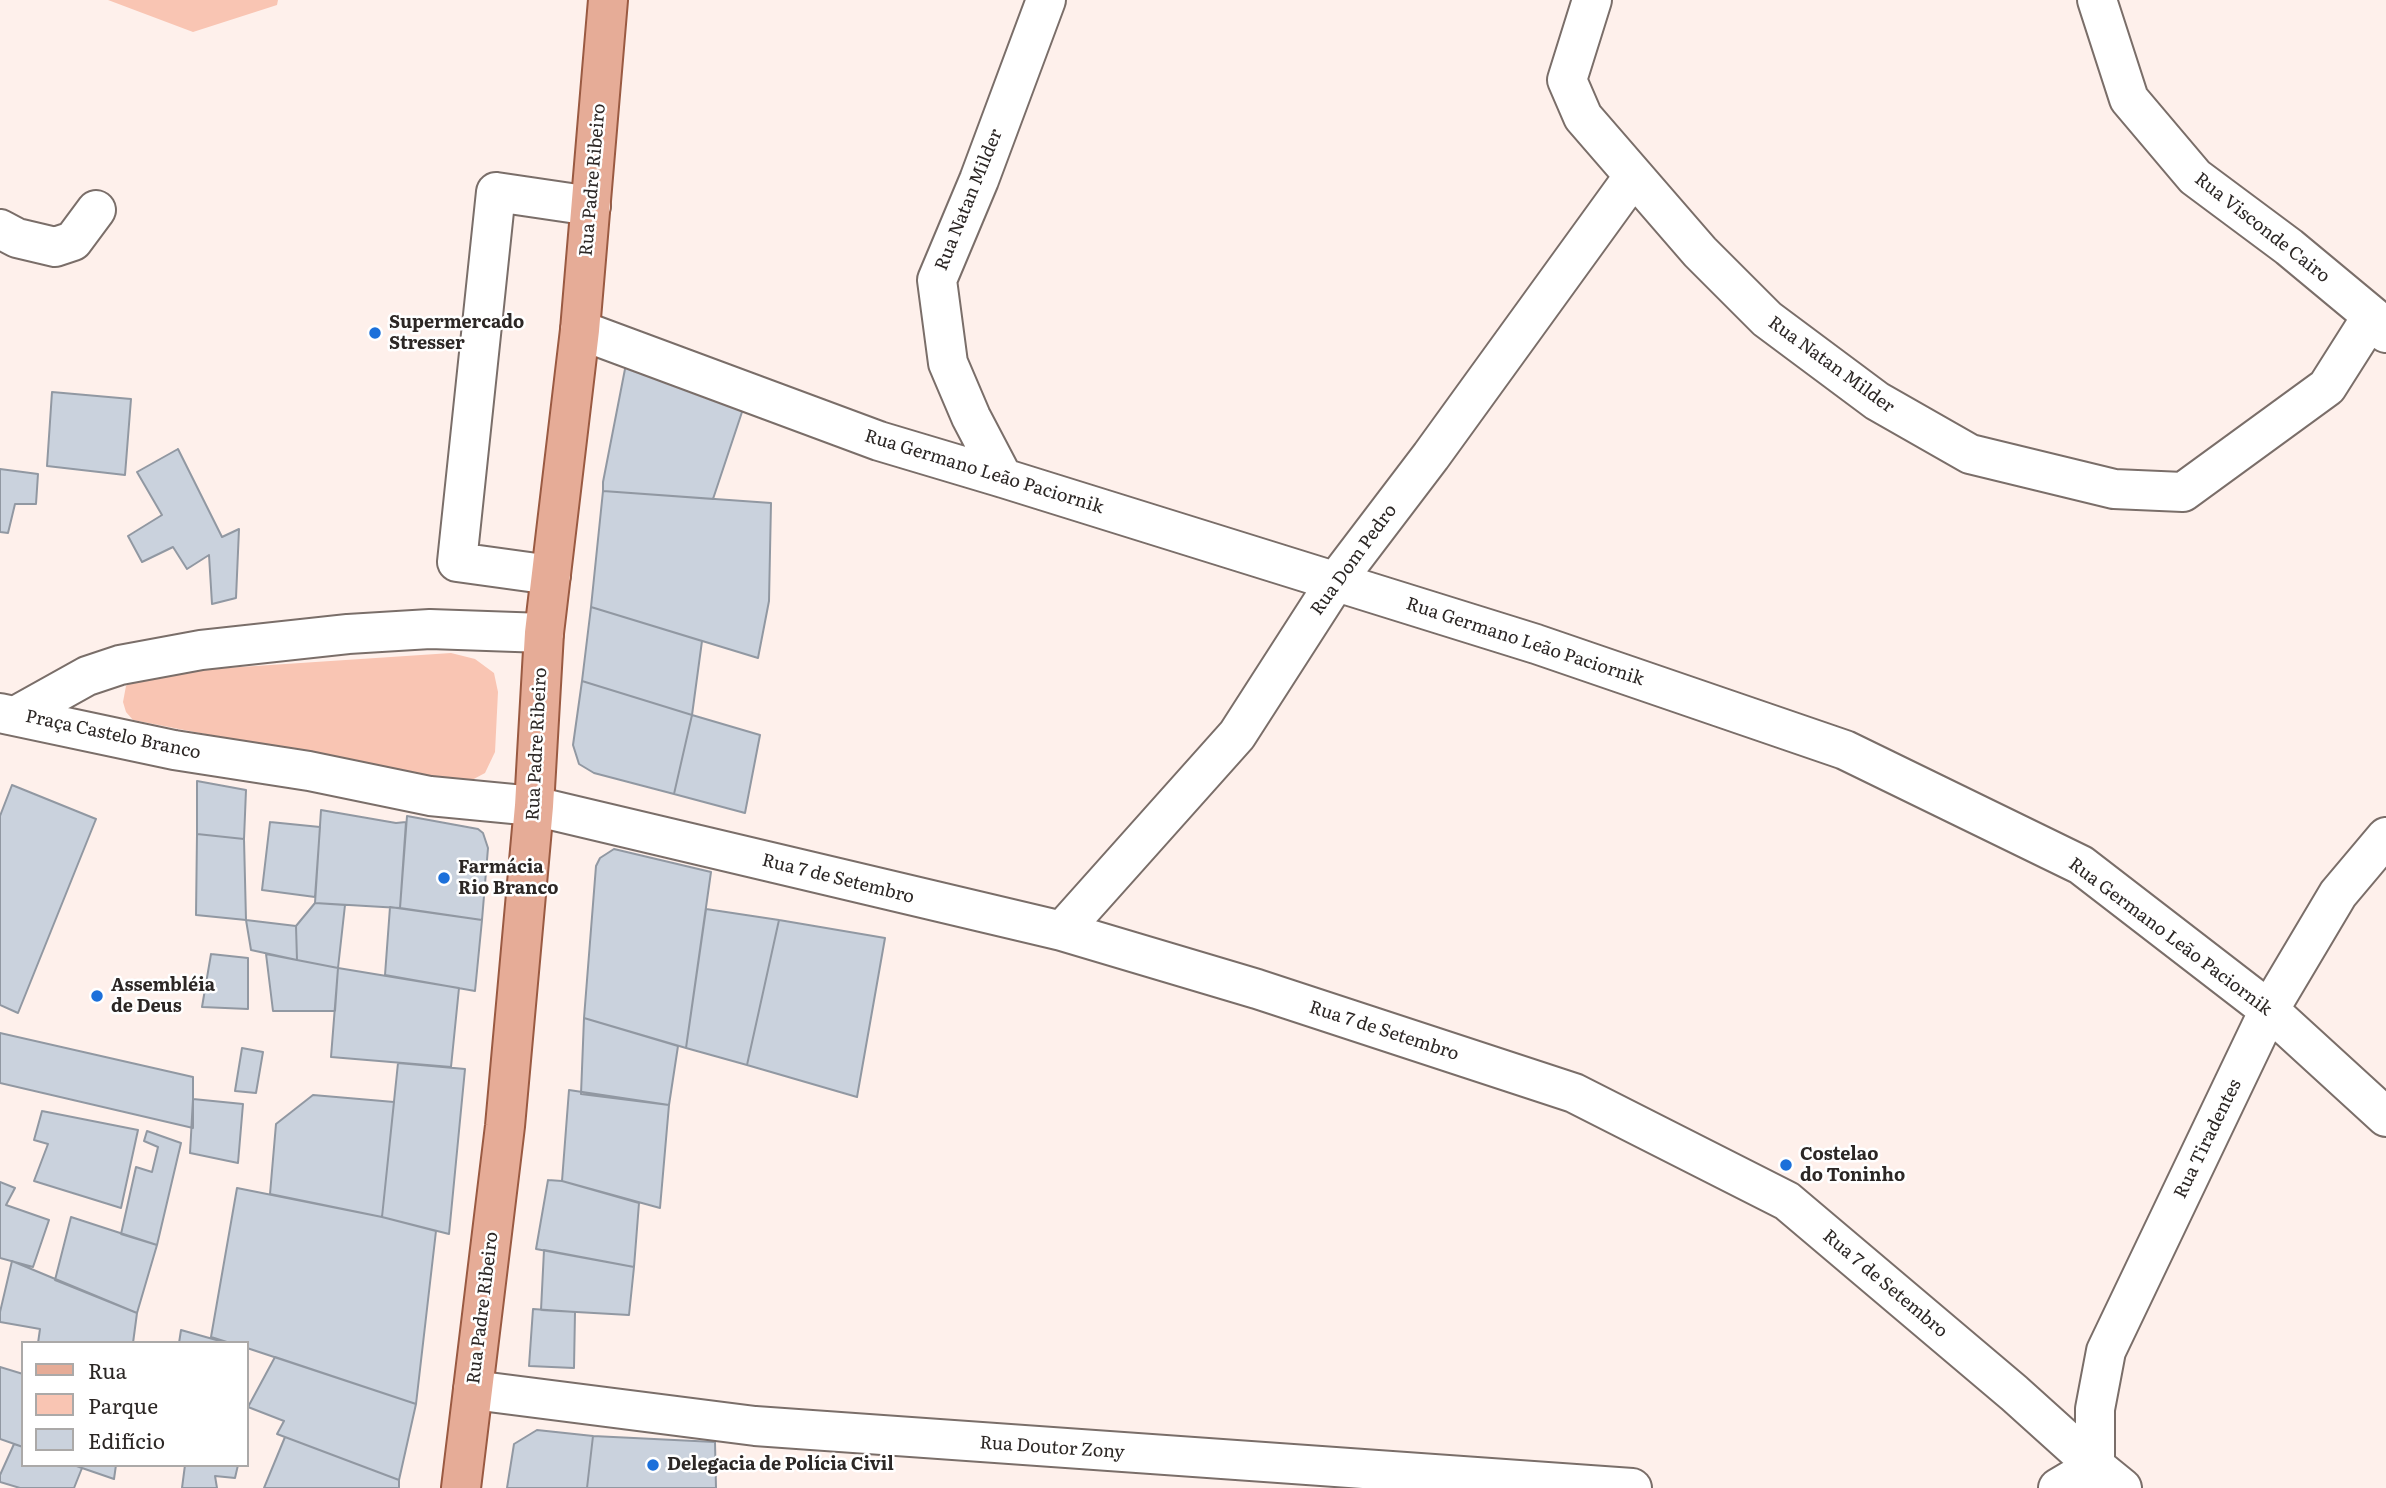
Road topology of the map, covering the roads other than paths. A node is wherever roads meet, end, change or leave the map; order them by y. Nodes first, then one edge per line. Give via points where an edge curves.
1 (608, 0) edge
2 (1045, 0) edge
3 (1592, 0) edge
4 (2097, 0) edge
5 (1633, 177) junction
6 (590, 206) junction
7 (96, 210) dead end
8 (0, 229) edge
9 (2379, 325) edge
10 (580, 330) junction
11 (1003, 478) junction
12 (551, 575) junction
13 (1336, 581) junction
14 (544, 634) junction
15 (8, 714) edge
16 (534, 806) junction
17 (2386, 837) edge
18 (1062, 931) junction
19 (2269, 1010) junction
20 (2386, 1117) edge
21 (473, 1390) junction
22 (2108, 1477) edge
23 (461, 1488) edge
24 (1632, 1488) edge
25 (2058, 1488) edge

1 - 6 main road, Rua Padre Ribeiro
2 - 11 street, Rua Natan Milder via 937,280 948,363
3 - 5 street, Rua Natan Milder via 1567,80 1583,117
4 - 9 street, Rua Visconde Cairo via 2129,99 2195,177 2289,247
5 - 9 street, Rua Natan Milder via 1767,319 1877,401 1970,454 2114,489 2183,492 2327,387
5 - 13 street, Rua Dom Pedro
6 - 10 main road, Rua Padre Ribeiro
6 - 12 street via 496,192 457,562
7 - 8 street via 73,241 55,247
10 - 11 street, Rua Germano Leão Paciornik via 879,441
10 - 12 main road, Rua Padre Ribeiro
11 - 13 street, Rua Germano Leão Paciornik
12 - 14 main road, Rua Padre Ribeiro
13 - 18 street, Rua Dom Pedro via 1237,735
13 - 19 street, Rua Germano Leão Paciornik via 1845,750 2081,865
14 - 15 street, Praça Castelo Branco via 430,629 201,650 120,665
14 - 16 main road, Rua Padre Ribeiro
15 - 16 street, Praça Castelo Branco via 174,750 430,796
16 - 18 street, Rua 7 de Setembro
16 - 21 main road, Rua Padre Ribeiro via 505,1126
17 - 19 street, Rua Tiradentes via 2338,894
18 - 22 street, Rua 7 de Setembro via 1270,993 1574,1093 1787,1201
19 - 20 street, Rua Germano Leão Paciornik
19 - 22 street, Rua Tiradentes via 2106,1351 2095,1409
21 - 23 main road, Rua Padre Ribeiro
21 - 24 street, Rua Doutor Zony via 755,1426
22 - 25 street

